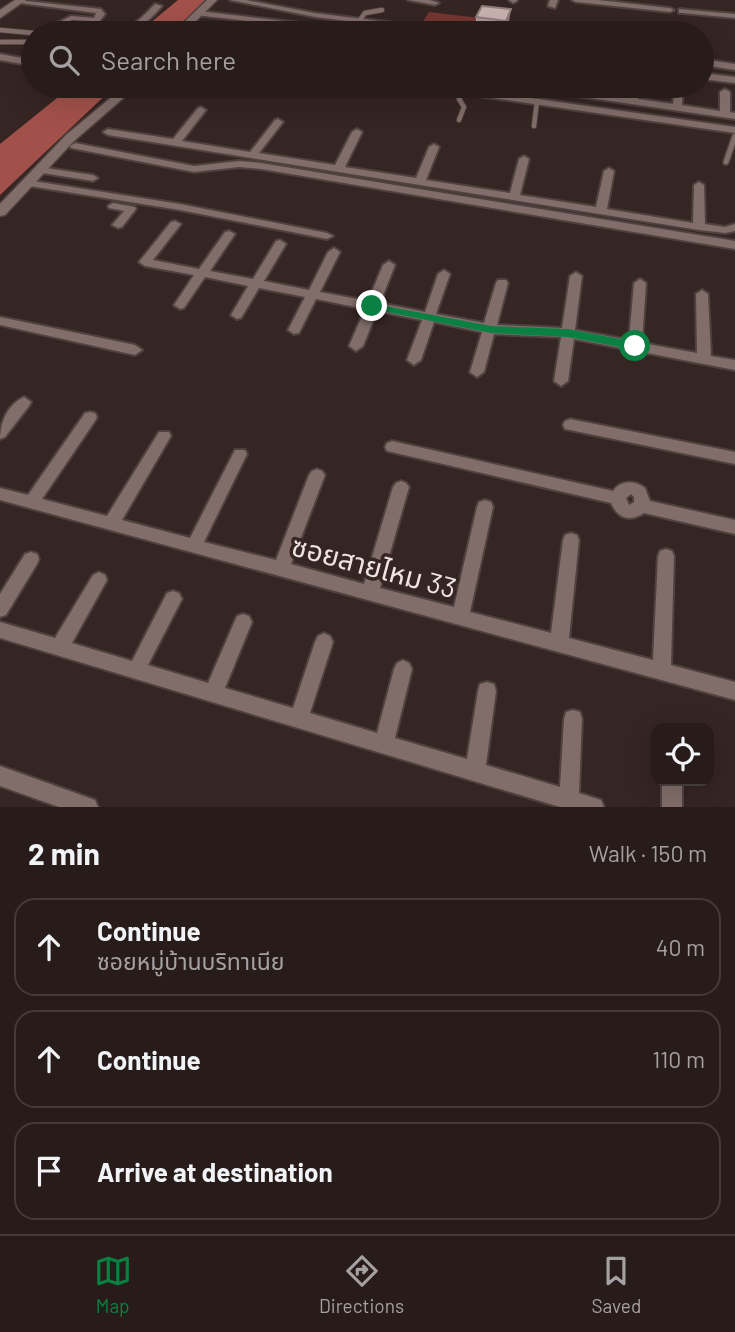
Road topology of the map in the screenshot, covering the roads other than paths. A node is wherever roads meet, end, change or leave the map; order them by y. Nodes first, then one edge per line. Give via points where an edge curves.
1 (6, 0) edge
2 (212, 0) edge
3 (234, 0) edge
4 (412, 0) edge
5 (576, 0) edge
6 (20, 1) edge
7 (716, 1) edge
8 (435, 3) dead end
9 (0, 4) edge
10 (595, 4) edge
11 (158, 6) dead end
12 (638, 7) edge
13 (676, 7) edge
14 (382, 10) dead end
15 (200, 13) junction
16 (715, 14) junction
17 (0, 15) edge
18 (735, 16) edge
19 (96, 19) joint
20 (65, 21) edge
21 (142, 21) edge
22 (191, 21) edge
23 (258, 21) edge
24 (359, 21) joint
25 (0, 30) edge
26 (21, 32) edge
27 (0, 42) edge
28 (21, 42) edge
29 (0, 57) edge
30 (21, 61) edge
31 (714, 63) edge
32 (735, 66) edge
33 (714, 77) edge
34 (735, 80) edge
35 (725, 92) dead end
36 (117, 98) edge
37 (460, 98) edge
38 (522, 98) edge
39 (619, 98) edge
40 (634, 98) edge
41 (678, 98) edge
42 (537, 101) junction
43 (633, 102) junction
44 (677, 107) junction
45 (201, 110) dead end
46 (731, 115) edge
47 (459, 120) dead end
48 (278, 122) dead end
49 (534, 126) dead end
50 (108, 132) dead end
51 (357, 132) dead end
52 (734, 132) edge
53 (175, 143) junction
54 (75, 146) dead end
55 (434, 147) dead end
56 (253, 155) junction
57 (524, 159) dead end
58 (726, 162) dead end
59 (339, 168) junction
60 (40, 170) junction
61 (609, 171) dead end
62 (93, 178) dead end
63 (419, 183) junction
64 (699, 185) dead end
65 (24, 186) junction
66 (514, 198) junction
67 (601, 211) junction
68 (0, 212) edge
69 (175, 224) dead end
70 (118, 225) dead end
71 (699, 227) junction
72 (735, 228) edge
73 (229, 234) dead end
74 (327, 236) dead end
75 (280, 244) dead end
76 (735, 245) edge
77 (334, 252) dead end
78 (389, 265) dead end
79 (203, 272) junction
80 (444, 274) dead end
81 (576, 276) dead end
82 (257, 283) junction
83 (502, 283) dead end
84 (640, 283) dead end
85 (313, 294) junction
86 (702, 294) dead end
87 (180, 305) dead end
88 (372, 306) junction
89 (237, 315) dead end
90 (429, 317) junction
91 (0, 321) edge
92 (489, 329) junction
93 (294, 330) dead end
94 (568, 333) junction
95 (356, 345) dead end
96 (635, 346) junction
97 (135, 350) dead end
98 (704, 359) junction
99 (414, 360) dead end
100 (735, 365) edge
101 (477, 372) dead end
102 (561, 381) dead end
103 (24, 402) dead end
104 (90, 417) dead end
105 (570, 425) dead end
106 (0, 433) edge
107 (164, 436) dead end
108 (391, 447) dead end
109 (240, 454) dead end
110 (735, 458) edge
111 (317, 475) dead end
112 (401, 487) dead end
113 (0, 494) edge
114 (31, 503) junction
115 (485, 507) dead end
116 (111, 524) junction
117 (735, 527) edge
118 (571, 540) dead end
119 (194, 546) junction
120 (666, 556) dead end
121 (31, 559) dead end
122 (281, 569) junction
123 (99, 580) dead end
124 (370, 593) junction
125 (173, 599) dead end
126 (0, 609) edge
127 (460, 617) junction
128 (243, 622) dead end
129 (0, 630) edge
130 (324, 642) dead end
131 (559, 644) junction
132 (59, 648) junction
133 (404, 668) dead end
134 (136, 671) junction
135 (662, 672) junction
136 (487, 691) dead end
137 (735, 691) edge
138 (213, 694) junction
139 (299, 718) junction
140 (573, 719) dead end
141 (384, 744) junction
142 (475, 772) junction
143 (0, 776) edge
144 (672, 786) edge
145 (569, 800) junction
146 (88, 807) edge
147 (594, 807) edge
148 (672, 807) edge

1 - 9 street
2 - 15 street
3 - 24 street
4 - 8 street
5 - 10 street
6 - 17 street
6 - 19 street via 98,11 101,14
7 - 16 street
10 - 12 street
11 - 21 street
12 - 13 street
13 - 16 street
14 - 24 lane via 365,13
15 - 22 street
15 - 23 street
16 - 18 street
19 - 20 street
25 - 26 lane
27 - 28 lane
29 - 30 street
31 - 32 street
33 - 34 street
35 - 46 street
36 - 60 street
37 - 47 lane via 464,107
38 - 42 street
39 - 43 street
40 - 43 street
41 - 44 street
42 - 49 lane
42 - 52 street
43 - 44 street
44 - 46 street
45 - 53 street
46 - 52 street
48 - 56 street
50 - 53 street
51 - 59 street
52 - 58 lane
53 - 56 street
54 - 76 street via 194,169 261,166
55 - 63 street
56 - 59 street
57 - 66 street
59 - 63 street
60 - 62 street
60 - 65 street
61 - 67 street
63 - 66 street
64 - 71 street
65 - 68 street
65 - 70 street via 131,209
65 - 74 street via 180,207
66 - 67 street
67 - 71 street
69 - 79 street via 145,262
71 - 72 street
73 - 79 street
75 - 82 street
77 - 85 street
78 - 88 street
79 - 82 street
79 - 87 street
80 - 90 street
81 - 94 street
82 - 85 street
82 - 89 street
83 - 92 street
84 - 96 street
85 - 88 street
85 - 93 street
86 - 98 street
88 - 90 street
88 - 95 street
90 - 92 street
90 - 99 street
91 - 97 street
92 - 94 street
92 - 101 street
94 - 96 street
94 - 102 street
96 - 98 street
98 - 100 street
103 - 106 street
104 - 114 street
105 - 110 street
107 - 116 street
108 - 117 street via 616,498 631,511 643,506
109 - 119 street
111 - 122 street
112 - 124 street
113 - 114 street, ซอยสายไหม 33
114 - 116 street, ซอยสายไหม 33
115 - 127 street
116 - 119 street, ซอยสายไหม 33
118 - 131 street
119 - 122 street, ซอยสายไหม 33
120 - 135 street
121 - 126 street
122 - 124 street, ซอยสายไหม 33
123 - 132 street
124 - 127 street, ซอยสายไหม 33
125 - 134 street
127 - 131 street, ซอยสายไหม 33
128 - 138 street
129 - 132 street
130 - 139 street
131 - 135 street, ซอยสายไหม 33
132 - 134 street
133 - 141 street
134 - 138 street
135 - 137 street, ซอยสายไหม 33
136 - 142 street
138 - 139 street
139 - 141 street
140 - 145 street
141 - 142 street
142 - 145 street
143 - 146 street
144 - 148 street
145 - 147 street

